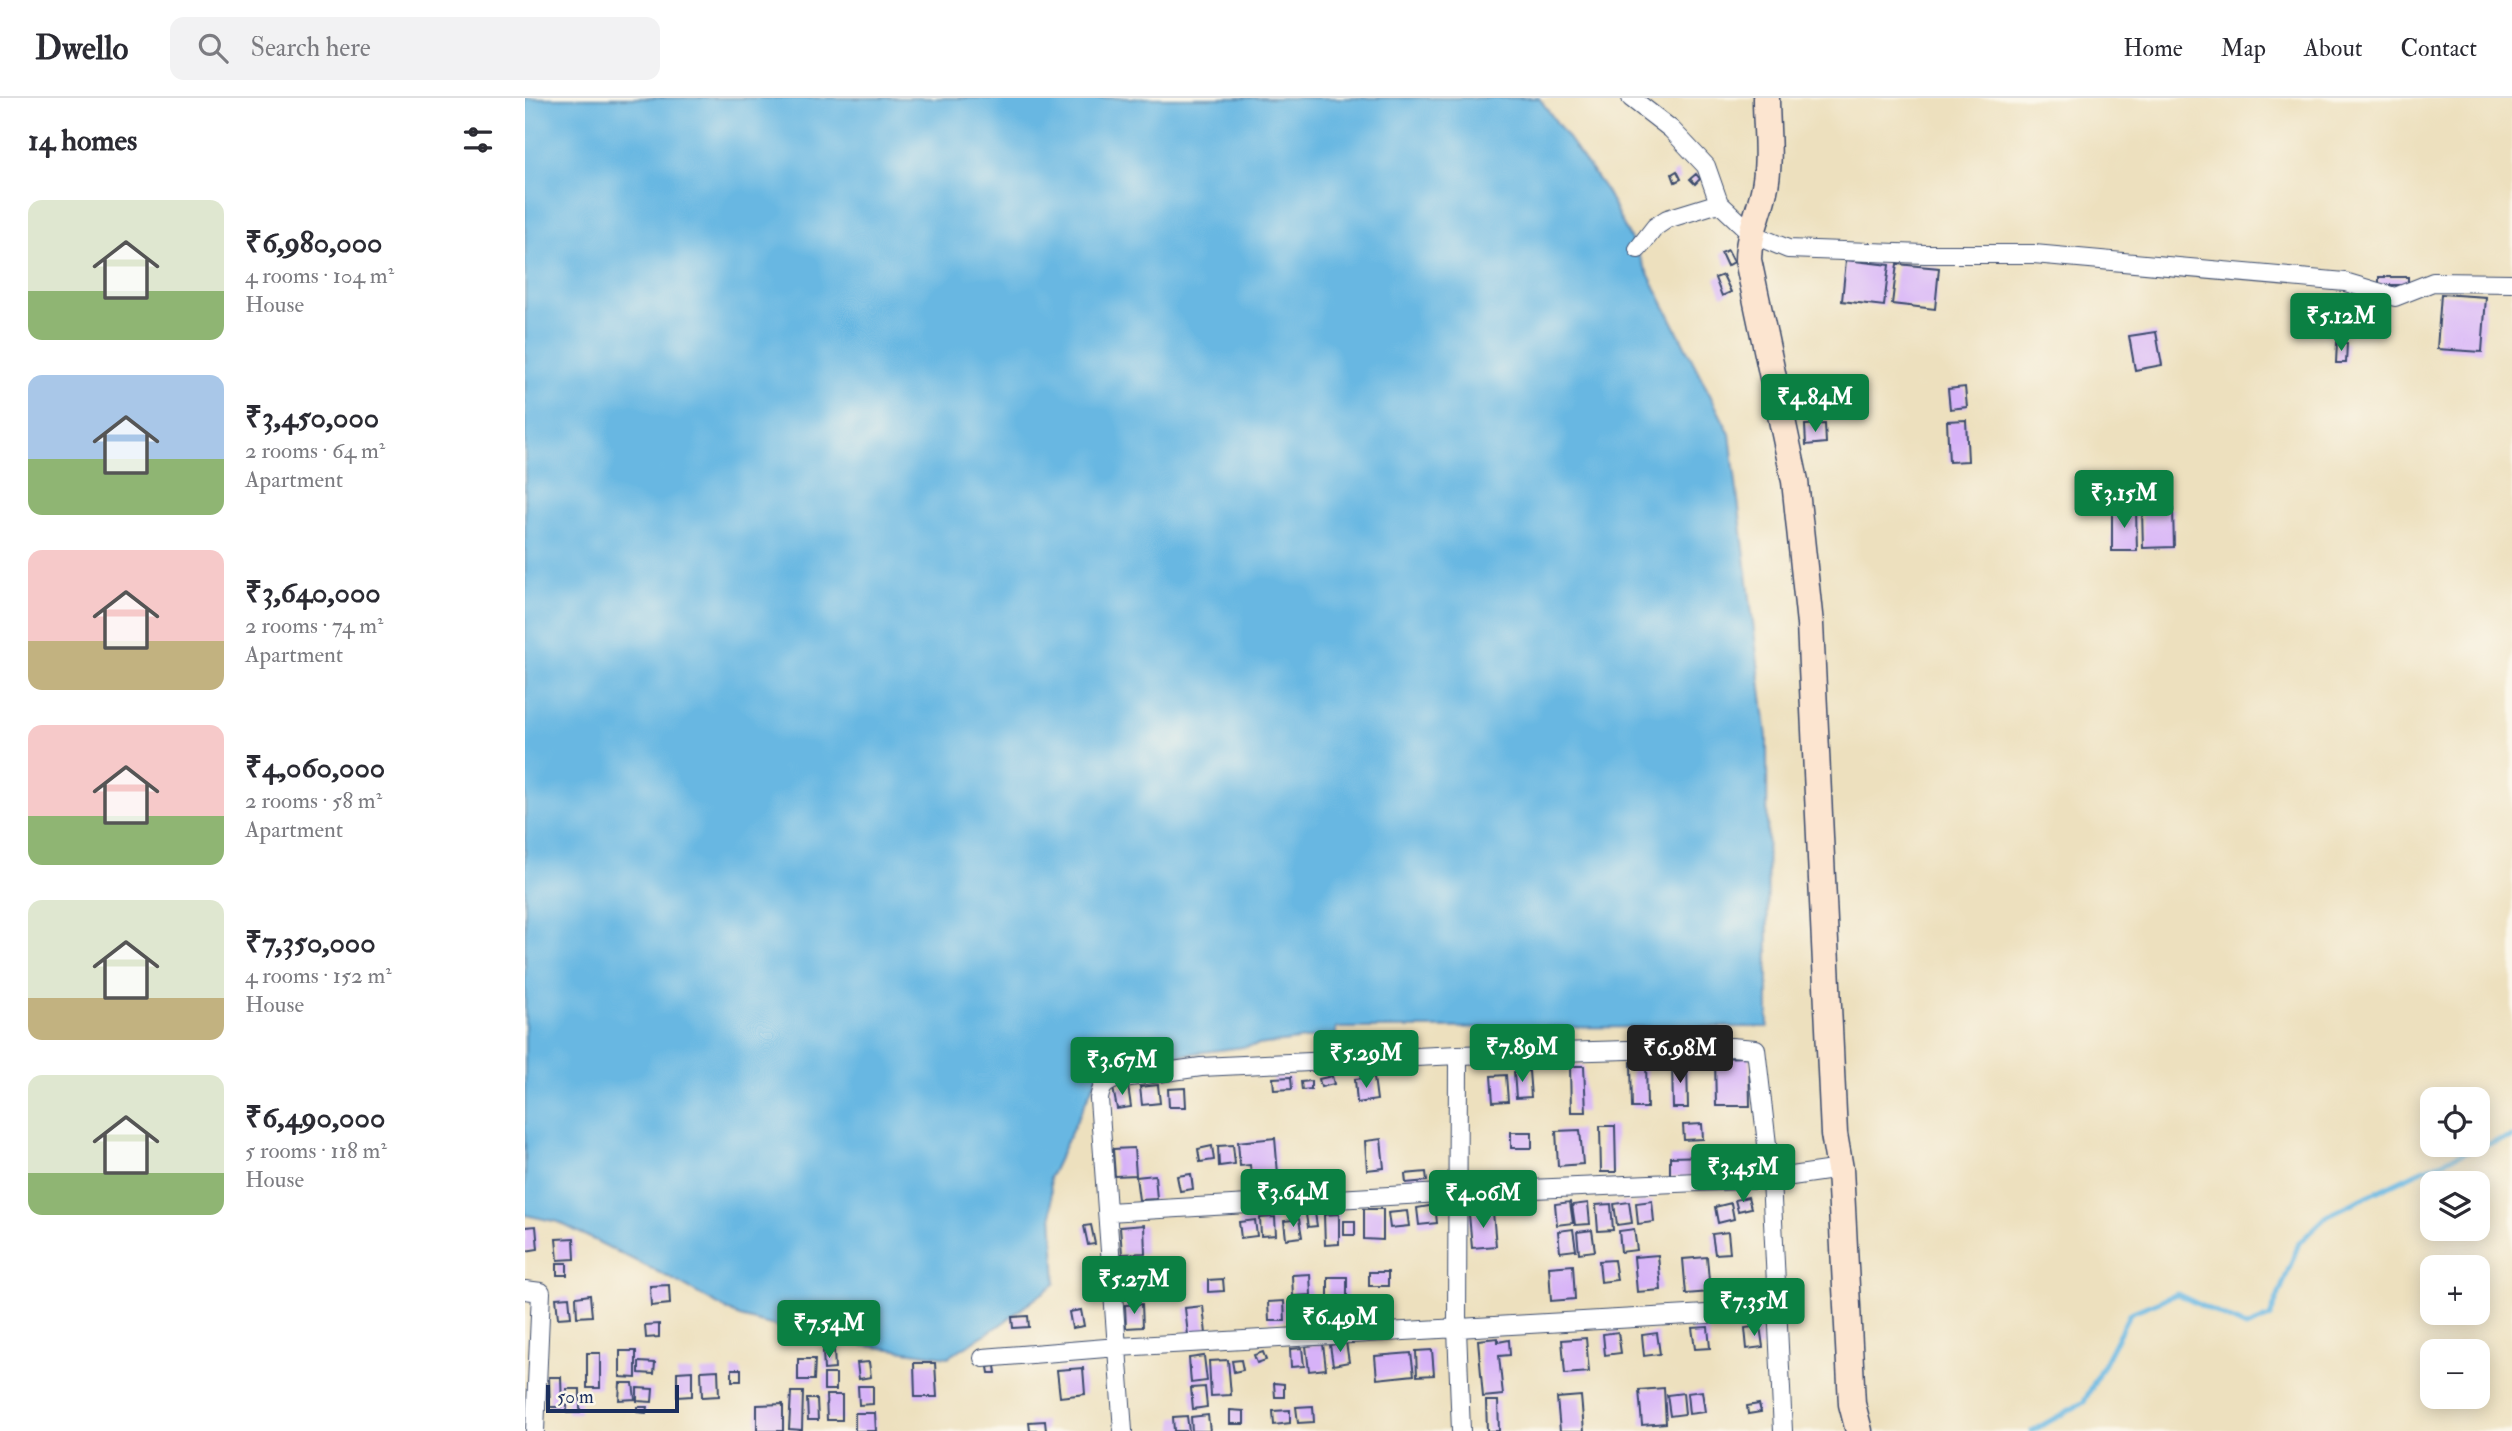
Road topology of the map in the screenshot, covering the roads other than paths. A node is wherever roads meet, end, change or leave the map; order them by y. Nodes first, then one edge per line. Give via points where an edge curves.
1 (1631, 98) edge
2 (1766, 98) edge
3 (1719, 203) junction
4 (1752, 234) junction
5 (1638, 249) dead end
6 (2512, 283) edge
7 (1458, 1055) junction
8 (1840, 1170) junction
9 (1771, 1179) junction
10 (1459, 1192) junction
11 (1108, 1212) junction
12 (525, 1290) edge
13 (1777, 1310) junction
14 (1457, 1329) junction
15 (1118, 1348) junction
16 (983, 1358) dead end
17 (535, 1431) edge
18 (1123, 1431) edge
19 (1461, 1431) edge
20 (1783, 1431) edge
21 (1859, 1431) edge

1 - 3 street via 1671,128 1706,166
2 - 4 street via 1764,190
3 - 4 street
3 - 5 street via 1667,219 1654,227
4 - 6 street via 1788,249 2034,254 2280,274 2345,282 2395,297 2433,282
4 - 8 street via 1748,260 1795,481 1810,624 1834,1134
7 - 9 street via 1756,1049
7 - 10 street
7 - 11 street via 1201,1066 1107,1082 1099,1099
8 - 9 street
8 - 21 street via 1852,1404
9 - 10 street
9 - 13 street
10 - 11 street
10 - 14 street
11 - 15 street
12 - 17 street via 541,1292
13 - 14 street
13 - 20 street
14 - 15 street
14 - 19 street
15 - 16 street
15 - 18 street

